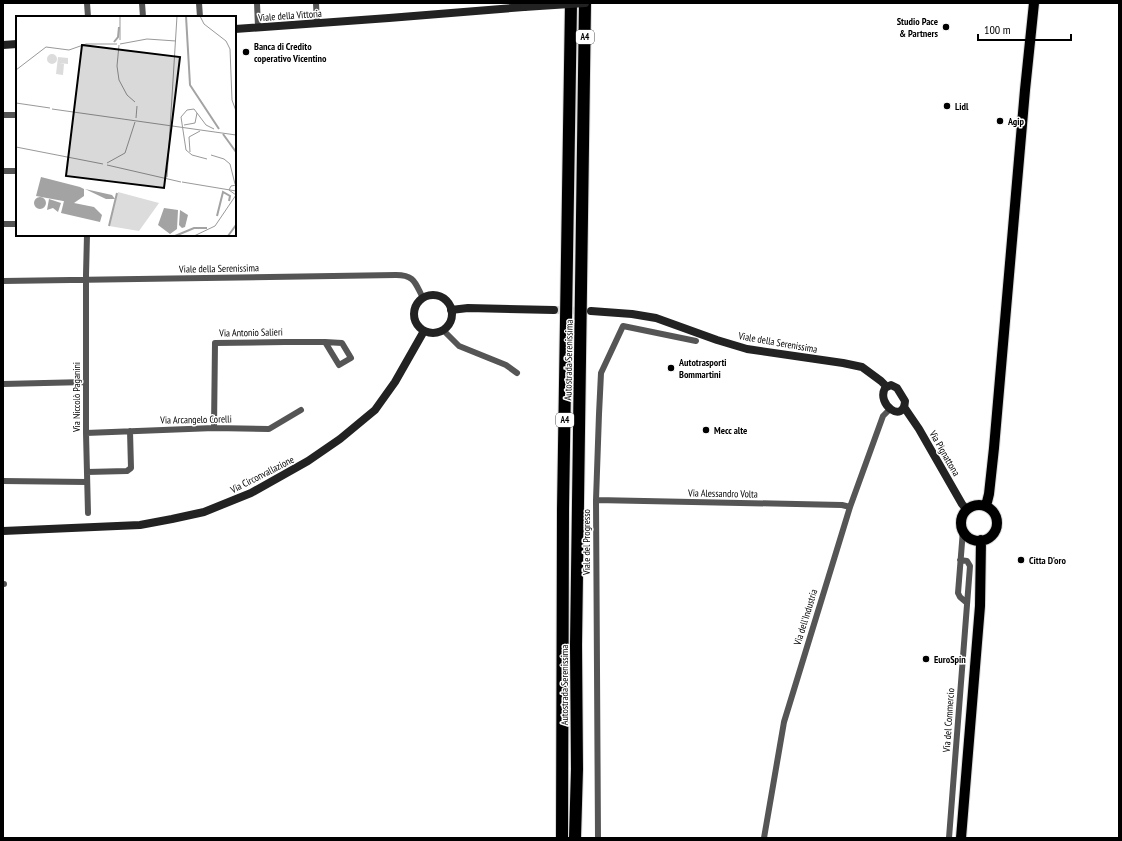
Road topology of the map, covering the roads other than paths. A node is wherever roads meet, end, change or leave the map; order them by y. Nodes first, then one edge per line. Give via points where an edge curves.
1 (87, 3) edge
2 (142, 3) edge
3 (200, 3) edge
4 (257, 3) edge
5 (316, 3) edge
6 (571, 3) edge
7 (585, 3) edge
8 (592, 3) edge
9 (1032, 6) edge
10 (88, 16) edge
11 (143, 16) edge
12 (200, 16) edge
13 (317, 23) junction
14 (258, 27) junction
15 (236, 29) edge
16 (16, 44) edge
17 (3, 45) edge
18 (584, 70) junction
19 (3, 115) edge
20 (16, 115) edge
21 (16, 171) edge
22 (3, 172) edge
23 (3, 224) edge
24 (16, 224) edge
25 (87, 236) edge
26 (86, 280) junction
27 (3, 281) edge
28 (423, 298) junction
29 (451, 310) junction
30 (554, 310) tunnel mouth
31 (591, 311) tunnel mouth
32 (443, 330) junction
33 (424, 331) junction
34 (696, 341) dead end
35 (326, 342) dead end
36 (517, 373) dead end
37 (86, 382) junction
38 (3, 384) edge
39 (887, 387) junction
40 (904, 407) junction
41 (890, 409) junction
42 (302, 410) dead end
43 (214, 428) junction
44 (130, 431) junction
45 (86, 433) junction
46 (87, 472) junction
47 (3, 481) edge
48 (87, 482) junction
49 (596, 500) junction
50 (986, 506) junction
51 (850, 507) junction
52 (967, 510) junction
53 (88, 514) dead end
54 (963, 530) junction
55 (3, 531) edge
56 (981, 540) junction
57 (960, 560) junction
58 (967, 603) junction
59 (562, 838) edge
60 (575, 838) edge
61 (598, 838) edge
62 (764, 838) edge
63 (949, 838) edge
64 (961, 838) edge

1 - 10 street
2 - 11 street
3 - 12 street
4 - 14 street
5 - 13 street
6 - 59 highway, Autostrada Serenissima / A4 via 563,517
7 - 13 street, Viale della Vittoria, bridge
7 - 18 highway, Autostrada Serenissima / A4
8 - 18 highway via 590,39
9 - 50 main road via 994,448
13 - 14 street, Viale della Vittoria
14 - 15 street, Viale della Vittoria
16 - 17 street
18 - 60 highway, Autostrada Serenissima / A4
19 - 20 street
21 - 22 street
23 - 24 street
25 - 26 street, Via Niccolò Paganini
26 - 27 street, Viale della Serenissima
26 - 28 street, Viale della Serenissima via 404,275 413,280
26 - 37 street, Via Niccolò Paganini
28 - 29 street via 434,295 440,297
28 - 33 street via 415,308 414,315 415,321
29 - 30 street
29 - 32 street via 450,322
31 - 39 street, Viale della Serenissima via 656,318 747,349 862,367
32 - 33 street via 437,333
32 - 36 street via 459,346 506,365
33 - 55 street, Via Circonvallazione via 395,382 375,410 308,461 251,493 204,512 140,525
34 - 49 street, Viale del Progresso via 623,326 601,373
35 - 43 street, Via Antonio Salieri via 214,343
37 - 38 street
37 - 45 street, Via Niccolò Paganini
39 - 40 street via 891,385 897,388 905,401
39 - 41 street via 883,395
40 - 41 street via 896,412
40 - 52 street, Via Pignattona
41 - 51 street, Via dell'Industria via 883,416
42 - 43 street, Via Arcangelo Corelli via 269,429
43 - 44 street, Via Arcangelo Corelli
44 - 45 street, Via Arcangelo Corelli
44 - 46 street via 130,470
45 - 46 street, Via Niccolò Paganini
46 - 48 street, Via Niccolò Paganini
47 - 48 street
48 - 53 street, Via Niccolò Paganini
49 - 51 street, Via Alessandro Volta
49 - 61 street, Viale del Progresso
50 - 52 main road via 974,506
50 - 56 main road via 993,512 997,523 992,535
51 - 62 street, Via dell'Industria via 784,722
52 - 54 main road via 962,521
54 - 56 main road via 970,538
54 - 57 street
56 - 64 main road via 980,606
57 - 58 street via 958,593
57 - 58 street, Via del Commercio via 967,561 970,566
58 - 63 street, Via del Commercio

